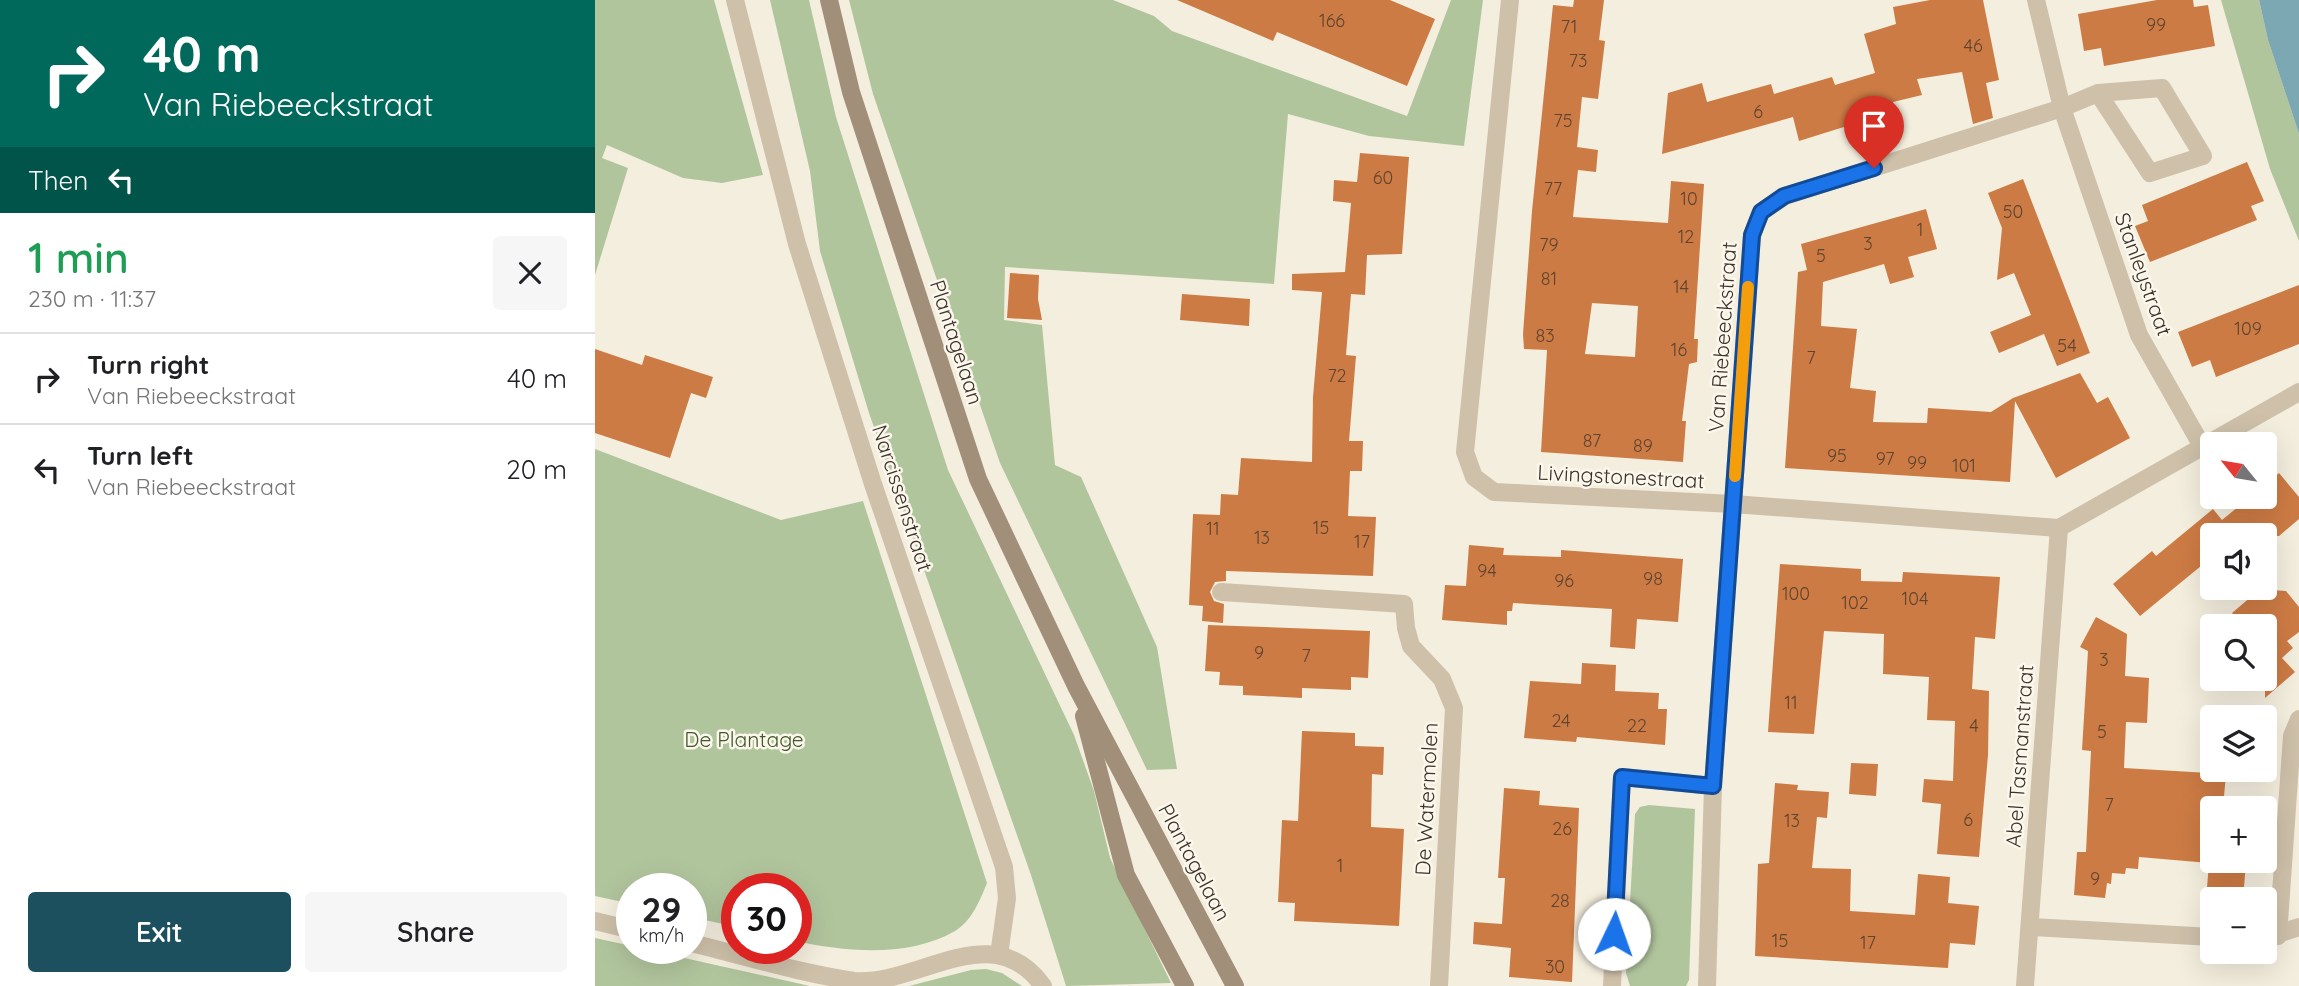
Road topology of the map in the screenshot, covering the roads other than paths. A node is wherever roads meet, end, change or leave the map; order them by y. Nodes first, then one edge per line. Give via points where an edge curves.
1 (735, 0) edge
2 (829, 0) edge
3 (1510, 0) edge
4 (2036, 0) edge
5 (2098, 93) junction
6 (2062, 108) junction
7 (2299, 392) edge
8 (2227, 432) edge
9 (2200, 442) edge
10 (2200, 447) edge
11 (1733, 504) junction
12 (2059, 528) junction
13 (1221, 592) dead end
14 (1076, 686) junction
15 (2299, 719) edge
16 (1713, 786) junction
17 (2276, 887) edge
18 (595, 921) edge
19 (616, 926) edge
20 (2030, 927) junction
21 (2299, 928) edge
22 (2277, 935) edge
23 (2200, 936) edge
24 (707, 947) edge
25 (999, 955) junction
26 (1043, 986) edge
27 (1185, 986) edge
28 (1235, 986) edge
29 (1439, 986) edge
30 (1612, 986) edge
31 (1707, 986) edge
32 (2025, 986) edge

1 - 25 street, Narcissenstraat via 797,244 1004,867 1007,898
2 - 14 main road, Plantagelaan via 851,92 978,479
3 - 11 street, Livingstonestraat via 1465,452 1474,477 1494,492
4 - 6 street, Stanleystraat
5 - 5 street via 2162,88 2203,156 2150,173
5 - 6 street
6 - 9 street, Stanleystraat via 2139,335
6 - 11 street, Van Riebeeckstraat via 1784,196 1761,212 1752,235
7 - 8 street
10 - 12 street
11 - 12 street, Livingstonestraat
11 - 16 street, Van Riebeeckstraat
12 - 20 street, Abel Tasmanstraat
13 - 29 street, De Watermolen via 1405,604 1412,646 1442,678 1454,708
14 - 27 main road, Plantagelaan via 1126,875
14 - 28 main road, Plantagelaan
15 - 17 street via 2293,736
16 - 30 street via 1622,777
16 - 31 street, Van Riebeeckstraat
18 - 19 street
20 - 23 street
20 - 32 street, Abel Tasmanstraat
21 - 22 street
24 - 25 street via 856,981 907,975 973,955
25 - 26 street via 1022,963

